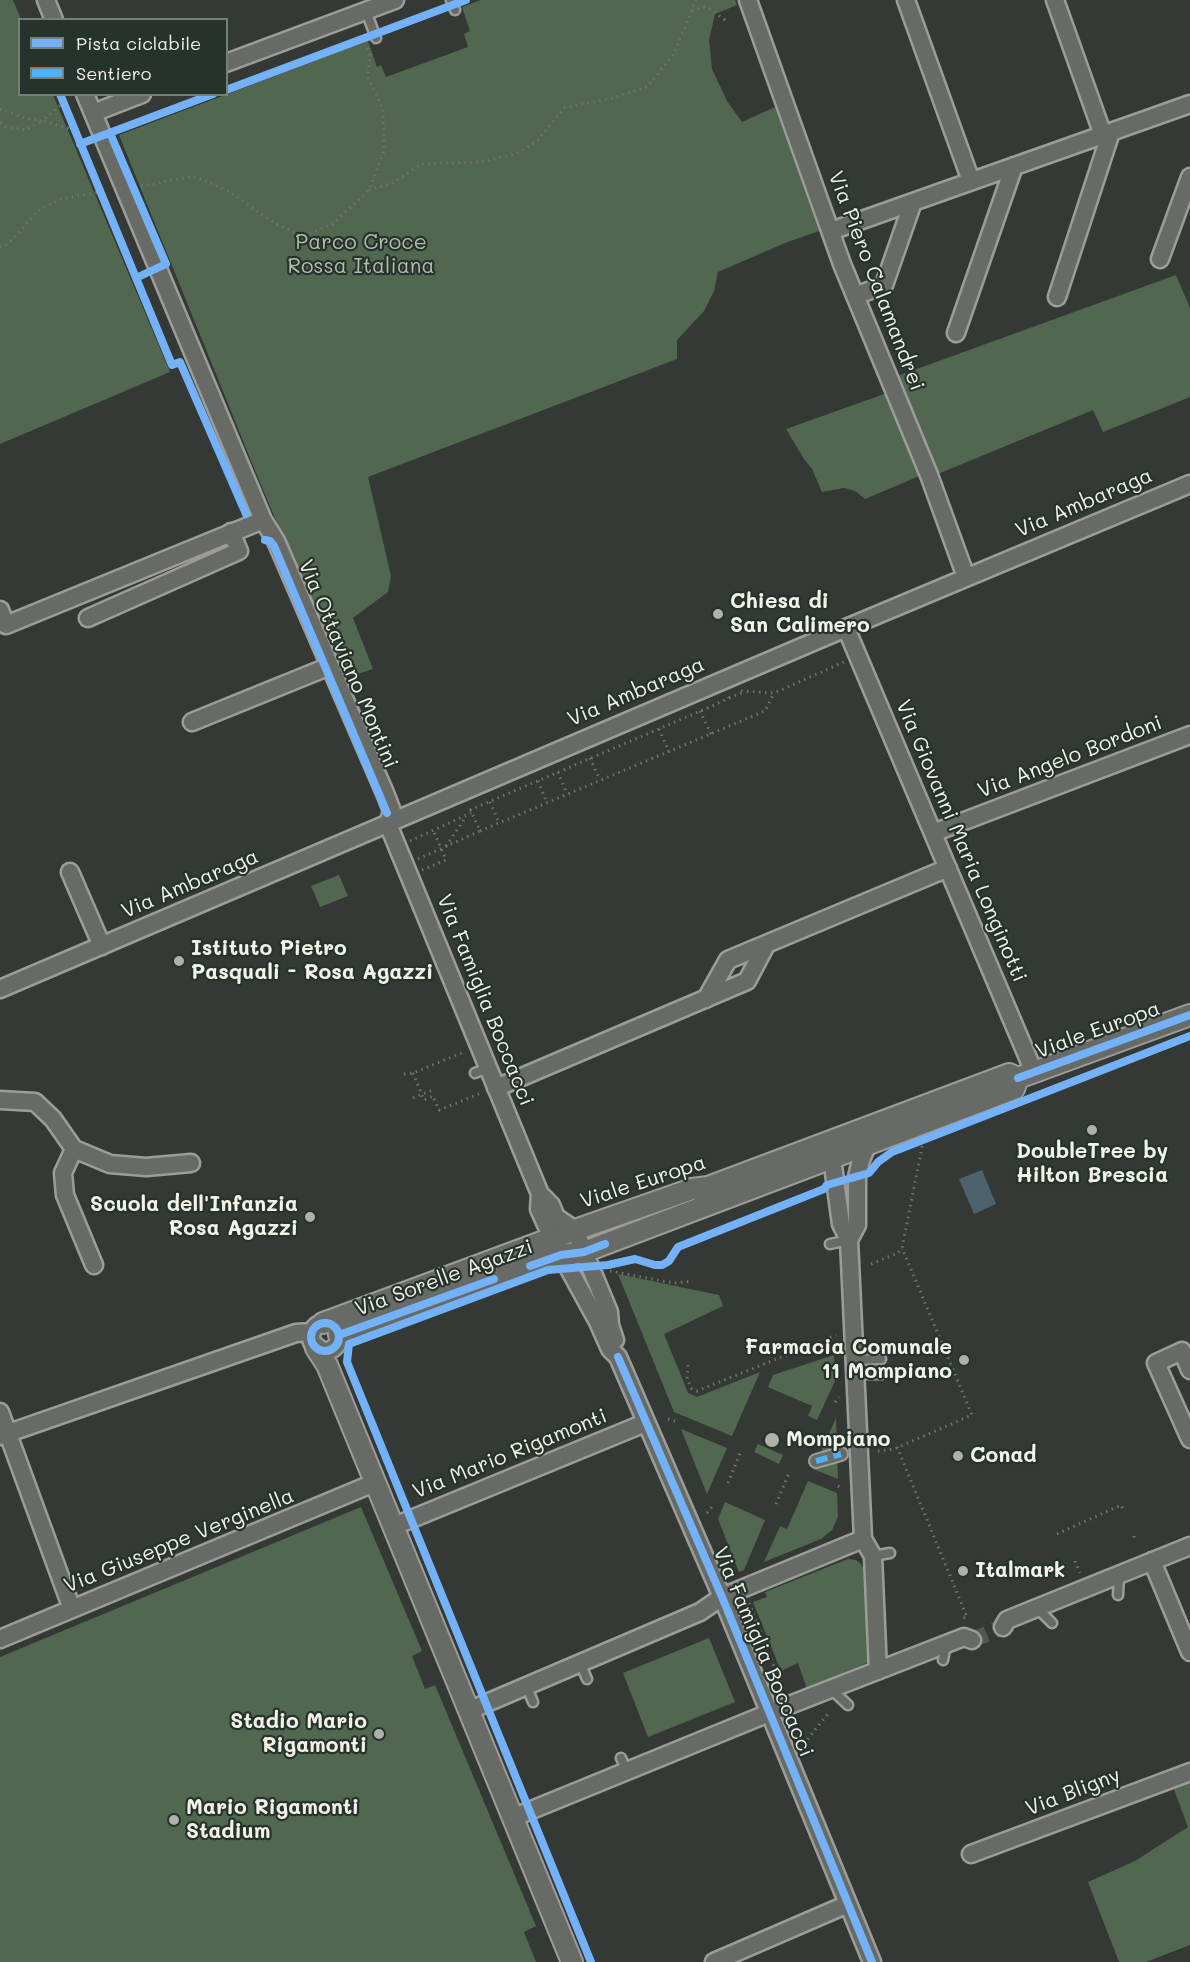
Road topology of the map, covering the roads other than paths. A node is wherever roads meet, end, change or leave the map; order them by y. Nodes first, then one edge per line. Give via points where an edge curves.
1 (46, 0) edge
2 (395, 0) edge
3 (451, 0) edge
4 (748, 0) edge
5 (906, 0) edge
6 (1055, 0) edge
7 (455, 10) dead end
8 (366, 11) junction
9 (53, 18) edge
10 (375, 36) road end
11 (228, 62) edge
12 (86, 96) edge
13 (137, 96) edge
14 (1190, 104) edge
15 (93, 113) junction
16 (1107, 133) junction
17 (1014, 166) junction
18 (1190, 177) edge
19 (971, 182) junction
20 (913, 202) junction
21 (831, 231) junction
22 (1160, 259) dead end
23 (855, 296) junction
24 (1057, 297) dead end
25 (956, 333) dead end
26 (1190, 484) edge
27 (263, 520) junction
28 (231, 532) junction
29 (128, 574) junction
30 (966, 577) junction
31 (137, 596) junction
32 (88, 618) dead end
33 (5, 623) edge
34 (846, 628) junction
35 (330, 666) junction
36 (192, 722) dead end
37 (1190, 735) edge
38 (387, 824) junction
39 (933, 833) junction
40 (948, 868) junction
41 (70, 872) dead end
42 (766, 945) junction
43 (102, 946) junction
44 (0, 989) edge
45 (706, 999) junction
46 (1190, 1014) edge
47 (1026, 1075) junction
48 (490, 1090) junction
49 (0, 1100) edge
50 (895, 1117) junction
51 (867, 1145) junction
52 (74, 1149) junction
53 (832, 1158) junction
54 (191, 1163) dead end
55 (540, 1194) junction
56 (575, 1230) junction
57 (849, 1239) junction
58 (830, 1244) dead end
59 (556, 1247) junction
60 (587, 1259) junction
61 (94, 1264) dead end
62 (325, 1336) junction
63 (618, 1358) junction
64 (881, 1359) dead end
65 (855, 1367) junction
66 (1190, 1370) edge
67 (882, 1374) dead end
68 (0, 1412) edge
69 (645, 1423) junction
70 (4, 1434) edge
71 (1190, 1439) edge
72 (841, 1454) dead end
73 (816, 1461) dead end
74 (374, 1483) junction
75 (392, 1527) junction
76 (863, 1539) junction
77 (1190, 1546) edge
78 (890, 1553) dead end
79 (873, 1556) junction
80 (1152, 1561) junction
81 (1119, 1574) junction
82 (1118, 1595) dead end
83 (722, 1597) junction
84 (1037, 1608) junction
85 (72, 1609) junction
86 (1003, 1622) tunnel mouth
87 (1052, 1623) dead end
88 (967, 1631) tunnel mouth
89 (0, 1639) edge
90 (1190, 1652) edge
91 (580, 1663) junction
92 (878, 1671) junction
93 (587, 1679) dead end
94 (526, 1685) junction
95 (831, 1689) junction
96 (533, 1702) dead end
97 (848, 1705) dead end
98 (468, 1711) junction
99 (769, 1713) junction
100 (1190, 1772) edge
101 (512, 1818) junction
102 (971, 1854) dead end
103 (848, 1904) junction
104 (572, 1962) edge
105 (714, 1962) edge
106 (872, 1962) edge

1 - 9 street
2 - 8 street
3 - 7 lane
4 - 21 street, Via Piero Calamandrei
5 - 19 street
6 - 16 street
8 - 10 lane
8 - 11 street
12 - 15 street, Via Ottaviano Montini
13 - 15 street
14 - 16 street
15 - 27 street, Via Ottaviano Montini
16 - 17 street
16 - 24 street
17 - 19 street
17 - 25 street
18 - 22 street
19 - 20 street
20 - 21 street
20 - 23 street via 884,285
21 - 23 street, Via Piero Calamandrei
23 - 30 street, Via Piero Calamandrei via 929,475
26 - 30 street, Via Ambaraga
27 - 28 street
27 - 35 street, Via Ottaviano Montini via 276,541
28 - 29 street
28 - 31 street via 239,551
29 - 31 street
29 - 33 street via 57,609
30 - 34 street, Via Ambaraga
31 - 32 street
34 - 38 street, Via Ambaraga
34 - 39 street, Via Giovanni Maria Longinotti
35 - 36 street, Via Ottaviano Montini
35 - 38 street, Via Ottaviano Montini via 392,811
37 - 39 street, Via Angelo Bordoni
38 - 43 street, Via Ambaraga
38 - 48 street, Via Famiglia Boccacci
39 - 40 street, Via Giovanni Maria Longinotti
40 - 42 street
40 - 47 street, Via Giovanni Maria Longinotti
41 - 43 street
42 - 45 street via 747,981
42 - 45 street via 728,960
43 - 44 street, Via Ambaraga
45 - 48 street
46 - 47 street, Viale Europa
47 - 50 street, Viale Europa via 1009,1074
47 - 51 street, Viale Europa via 1014,1089
48 - 55 street, Via Famiglia Boccacci
49 - 52 street via 34,1102 53,1119
50 - 53 street via 886,1127 842,1143
50 - 56 street, Viale Europa via 708,1187 692,1189
51 - 53 street, Viale Europa
51 - 57 street via 857,1177 857,1225
52 - 54 street via 111,1164 146,1167
52 - 61 street via 63,1173 66,1195
53 - 57 street via 841,1224
53 - 60 street, Viale Europa
55 - 56 street, Via Famiglia Boccacci via 556,1217
55 - 59 street, Via Famiglia Boccacci via 540,1209
56 - 59 street, Viale Europa
56 - 60 street, Via Famiglia Boccacci
57 - 58 lane
57 - 65 street
59 - 60 street, Viale Europa
59 - 62 street, Via Sorelle Agazzi
59 - 63 street, Via Famiglia Boccacci
60 - 63 street, Via Famiglia Boccacci via 609,1312
62 - 70 street, Via Sorelle Agazzi via 296,1333
62 - 74 street via 327,1365
63 - 69 street, Via Famiglia Boccacci
64 - 65 lane
65 - 67 lane
65 - 76 street
66 - 71 street via 1182,1351 1156,1363
68 - 70 street
69 - 75 street, Via Mario Rigamonti
69 - 83 street, Via Famiglia Boccacci
70 - 85 street
72 - 73 street
74 - 75 street
74 - 85 street, Via Giuseppe Verginella
75 - 98 street
76 - 79 street
76 - 83 street
77 - 80 street
78 - 79 lane
79 - 92 street
80 - 81 street
80 - 90 street
81 - 82 lane
81 - 84 street
83 - 91 street via 700,1612
83 - 99 street, Via Famiglia Boccacci
84 - 86 street
84 - 87 lane
85 - 89 street, Via Giuseppe Verginella
88 - 92 street via 945,1652
91 - 93 lane
91 - 94 street
92 - 95 street
94 - 96 lane
94 - 98 street
95 - 97 lane
95 - 99 street
98 - 101 street
99 - 101 street via 624,1765
99 - 103 street, Via Famiglia Boccacci
100 - 102 street, Via Bligny
101 - 104 street
103 - 105 street
103 - 106 street, Via Famiglia Boccacci

